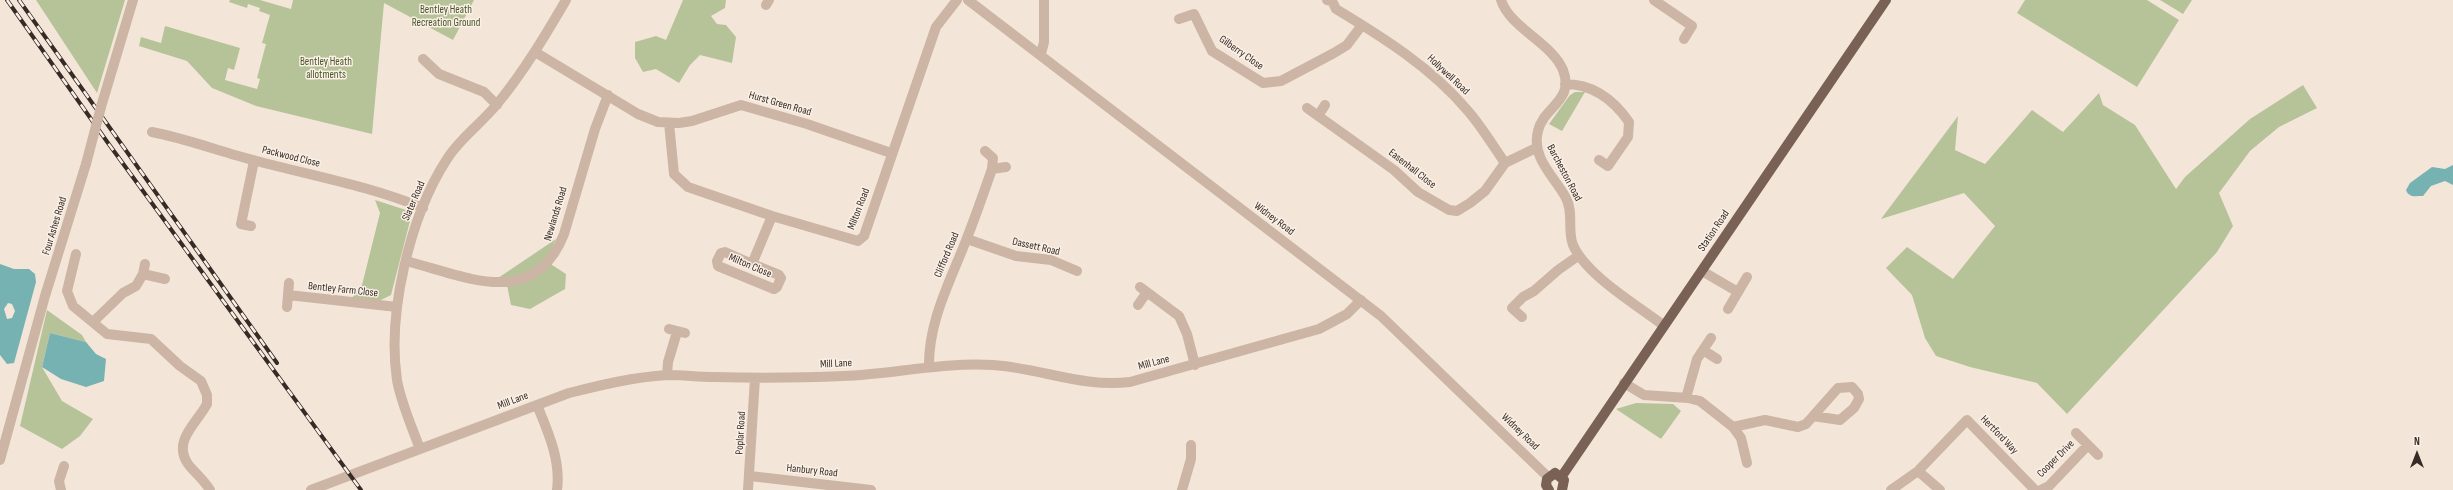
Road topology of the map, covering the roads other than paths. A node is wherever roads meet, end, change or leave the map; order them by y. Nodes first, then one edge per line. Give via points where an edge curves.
1 (133, 0) edge
2 (566, 0) edge
3 (957, 0) edge
4 (968, 0) edge
5 (1044, 0) edge
6 (1330, 0) edge
7 (1501, 0) edge
8 (1654, 0) edge
9 (1886, 0) edge
10 (1179, 19) dead end
11 (1362, 24) junction
12 (1684, 39) dead end
13 (535, 52) junction
14 (1041, 54) junction
15 (423, 59) dead end
16 (1565, 84) junction
17 (608, 95) junction
18 (496, 105) junction
19 (1326, 105) dead end
20 (1307, 108) dead end
21 (1318, 116) junction
22 (669, 123) junction
23 (152, 132) dead end
24 (1536, 148) junction
25 (985, 151) dead end
26 (891, 153) junction
27 (1599, 160) dead end
28 (254, 161) junction
29 (1505, 163) junction
30 (1006, 167) dead end
31 (992, 169) junction
32 (424, 208) junction
33 (772, 216) junction
34 (251, 226) dead end
35 (967, 239) junction
36 (76, 254) dead end
37 (1578, 256) junction
38 (406, 261) junction
39 (752, 264) junction
40 (1076, 271) dead end
41 (1702, 271) junction
42 (1747, 277) dead end
43 (165, 280) dead end
44 (289, 283) dead end
45 (1738, 292) junction
46 (288, 295) junction
47 (1362, 300) junction
48 (1138, 305) dead end
49 (287, 307) dead end
50 (397, 307) junction
51 (1728, 309) dead end
52 (1522, 317) dead end
53 (93, 322) junction
54 (1663, 324) junction
55 (677, 331) dead end
56 (1711, 338) dead end
57 (1703, 350) junction
58 (1717, 359) dead end
59 (1195, 365) junction
60 (929, 367) junction
61 (667, 376) junction
62 (756, 378) junction
63 (1624, 383) junction
64 (1686, 398) junction
65 (537, 405) junction
66 (1813, 416) dead end
67 (1733, 427) junction
68 (2076, 433) dead end
69 (1191, 445) dead end
70 (2088, 445) junction
71 (420, 449) junction
72 (2098, 455) dead end
73 (0, 460) edge
74 (1747, 463) dead end
75 (64, 466) dead end
76 (1918, 471) junction
77 (750, 476) junction
78 (1562, 476) junction
79 (1548, 477) junction
80 (61, 490) edge
81 (210, 490) edge
82 (311, 490) edge
83 (557, 490) edge
84 (748, 490) edge
85 (871, 490) edge
86 (1182, 490) edge
87 (1549, 490) edge
88 (1563, 490) edge
89 (1891, 490) edge
90 (1940, 490) edge
91 (2035, 490) edge
92 (2041, 490) edge

1 - 73 street, Four Ashes Road, bridge via 43,303
2 - 13 street, Slater Road
3 - 26 street, Milton Road via 936,27
4 - 14 street, Widney Road
5 - 14 street via 1044,42
6 - 11 street, Hollywell Road via 1336,9
7 - 16 street via 1508,12 1559,63
8 - 12 street via 1692,26
9 - 41 main road, Station Road
10 - 11 street, Gilberry Close via 1194,14 1212,50 1264,83 1281,81 1334,53 1347,45
11 - 29 street, Hollywell Road via 1445,86 1468,111
13 - 17 street, Hurst Green Road
13 - 18 street, Slater Road
14 - 47 street, Widney Road
15 - 18 street via 439,74 484,92
16 - 24 street, Barcheston Road via 1559,102 1538,128
16 - 27 street via 1587,85 1618,108 1629,122 1628,138 1608,166
17 - 22 street, Hurst Green Road via 638,114 658,122
17 - 38 street, Newlands Road via 591,142 564,234 552,260 542,269 521,280 500,284
18 - 32 street, Slater Road via 446,160
19 - 21 street
20 - 21 street, Easenhall Close
21 - 29 street, Easenhall Close via 1394,170 1418,192 1449,210 1457,211 1485,191
22 - 26 street, Hurst Green Road via 692,121 741,105 807,124
22 - 33 street, Milton Road via 672,166 674,174 681,182 688,187
23 - 28 street, Packwood Close via 183,138
24 - 29 street
24 - 37 street, Barcheston Road via 1567,199 1570,211 1569,230
25 - 31 street via 993,158
26 - 33 street, Milton Road via 864,236 858,241
28 - 32 street, Packwood Close via 393,196
28 - 34 street via 241,224
30 - 31 street
31 - 35 street, Clifford Road
32 - 38 street, Slater Road
33 - 39 street, Milton Close
35 - 40 street, Dassett Road via 1016,256 1051,260
35 - 60 street, Clifford Road via 943,295 929,343
36 - 53 street via 67,291 73,306
37 - 52 street via 1512,308
37 - 54 street, Barcheston Road via 1606,281
38 - 50 street, Slater Road
39 - 39 street, Milton Close via 779,275 781,278 777,287 774,289 718,266 717,261 721,253 725,252
41 - 45 street
41 - 54 main road, Station Road
42 - 45 street
43 - 53 street via 144,269 136,286 123,293
44 - 46 street
45 - 51 street
46 - 49 street
46 - 50 street, Bentley Farm Close
47 - 59 street, Mill Lane via 1347,314 1329,325
47 - 79 street, Widney Road
48 - 59 street via 1144,289 1179,316
50 - 71 street, Slater Road via 397,382
53 - 81 street via 107,334 151,339 180,366 201,381 208,395 207,404 186,434 182,446 185,459
54 - 63 main road, Station Road
55 - 61 street via 668,362
56 - 57 street
57 - 58 street
57 - 64 street via 1697,359
59 - 60 street, Mill Lane via 1130,382 1111,384 1092,384 994,365
60 - 62 street, Mill Lane via 845,376
61 - 62 street, Mill Lane
61 - 65 street, Mill Lane via 603,384
62 - 77 street, Poplar Road
63 - 64 street via 1644,395
63 - 78 main road, Station Road
64 - 67 street via 1700,401
65 - 71 street, Mill Lane
65 - 83 street via 551,437 556,459
66 - 67 street via 1806,424 1798,427 1765,420
67 - 74 street via 1741,438
68 - 70 street, Cooper Drive
69 - 86 street via 1191,458
70 - 72 street, Cooper Drive
70 - 92 street, Cooper Drive
71 - 82 street, Mill Lane
75 - 80 street via 59,481
76 - 89 street, Hertford Way
76 - 90 street
76 - 91 street, Hertford Way via 1967,420
77 - 84 street, Poplar Road
77 - 85 street, Hanbury Road
78 - 79 main road via 1555,474
78 - 88 main road via 1565,482
79 - 87 main road via 1546,484

